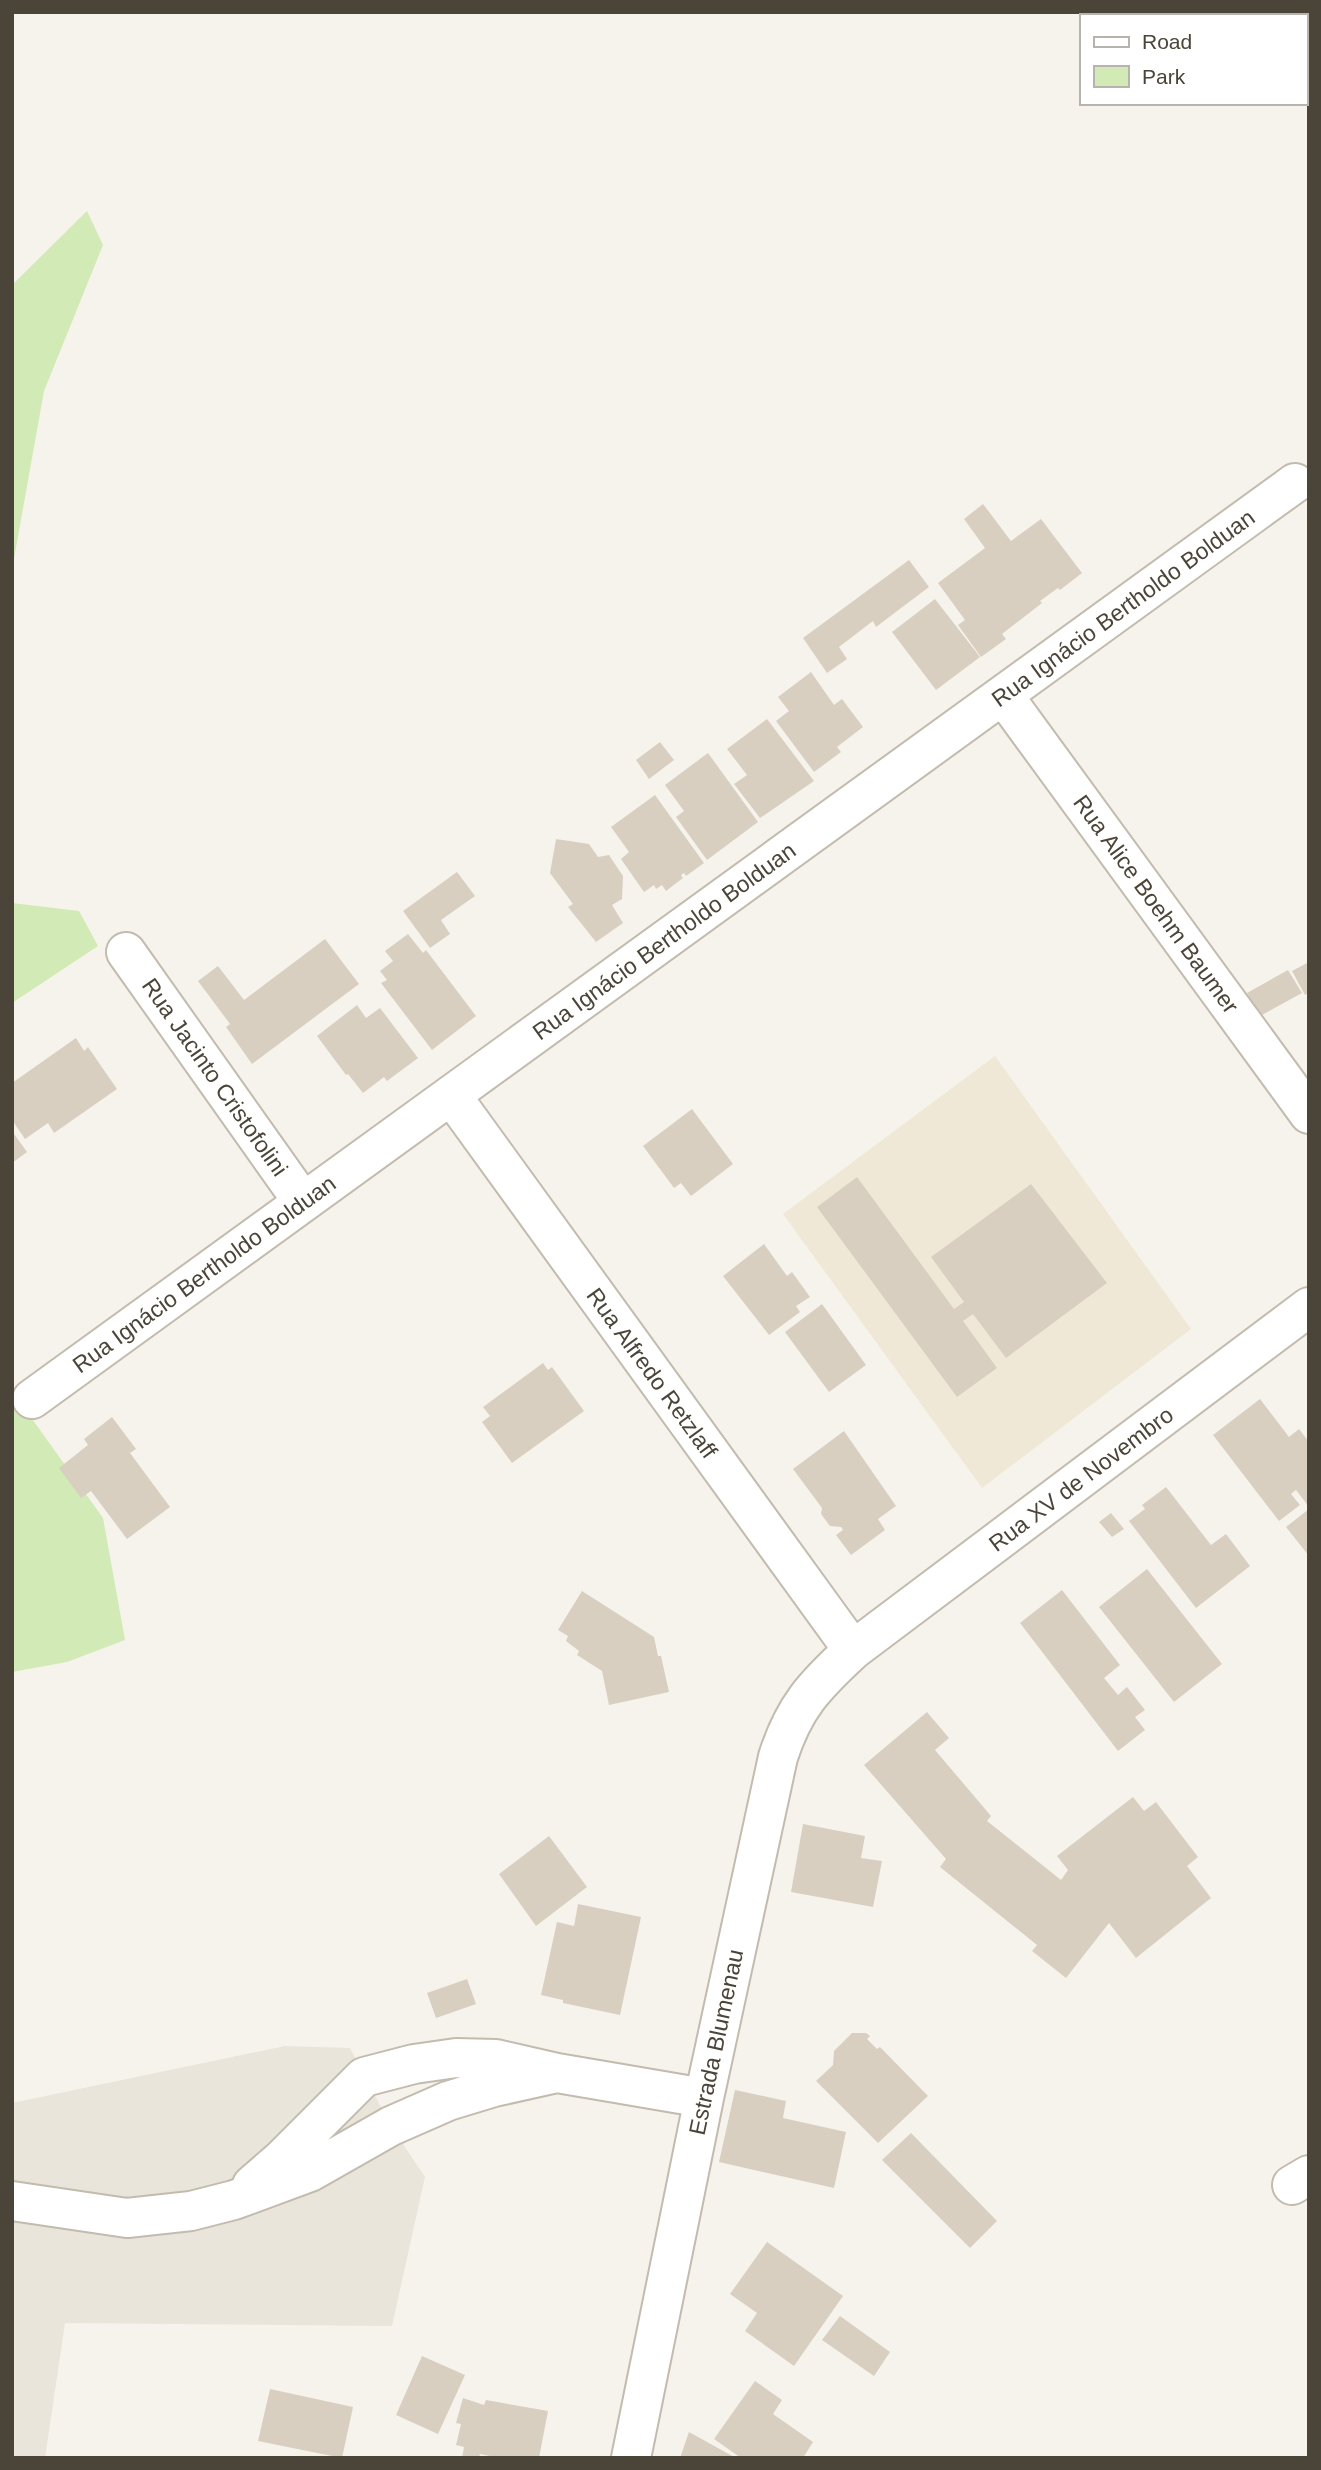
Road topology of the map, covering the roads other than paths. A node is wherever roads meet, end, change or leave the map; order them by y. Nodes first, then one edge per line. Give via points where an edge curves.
1 (1295, 483) dead end
2 (1003, 695) junction
3 (126, 952) dead end
4 (451, 1095) junction
5 (1309, 1114) edge
6 (303, 1202) junction
7 (1309, 1307) edge
8 (32, 1399) dead end
9 (853, 1650) junction
10 (557, 2073) junction
11 (704, 2098) junction
12 (234, 2200) junction
13 (12, 2201) edge
14 (631, 2458) edge

1 - 2 street, Rua Ignácio Bertholdo Bolduan
2 - 4 street, Rua Ignácio Bertholdo Bolduan
2 - 5 street, Rua Alice Boehm Baumer
3 - 6 street, Rua Jacinto Cristofolini
4 - 6 street, Rua Ignácio Bertholdo Bolduan
4 - 9 street, Rua Alfredo Retzlaff
6 - 8 street, Rua Ignácio Bertholdo Bolduan
7 - 9 street, Rua XV de Novembro
9 - 11 street, Estrada Blumenau via 801,1703 787,1728
10 - 11 street
10 - 12 street via 449,2101 391,2126 310,2172
10 - 12 street via 496,2059 456,2058 364,2077
11 - 14 street, Estrada Blumenau
12 - 13 street via 191,2211 127,2218

